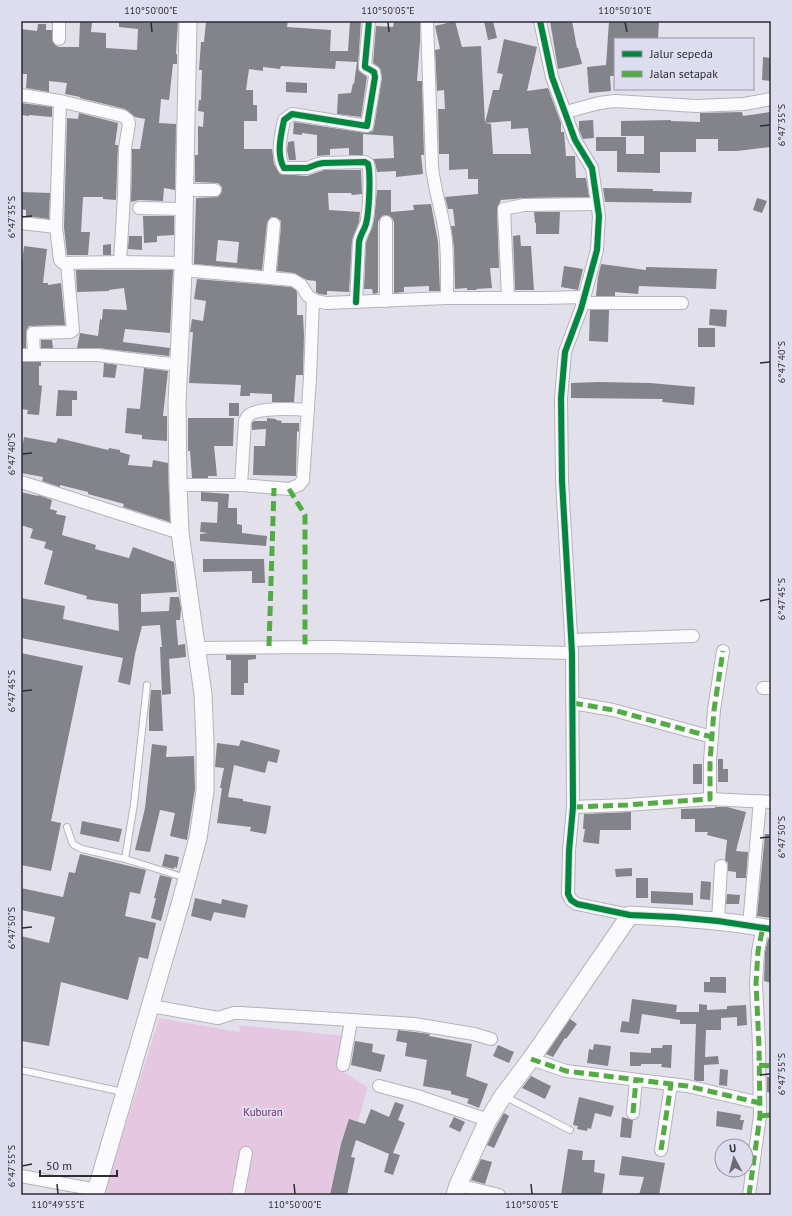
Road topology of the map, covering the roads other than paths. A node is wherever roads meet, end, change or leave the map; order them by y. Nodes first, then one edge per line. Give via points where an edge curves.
1 (59, 21) edge
2 (188, 21) edge
3 (368, 21) edge
4 (428, 21) edge
5 (540, 21) edge
6 (59, 39) dead end
7 (21, 95) edge
8 (771, 99) edge
9 (60, 101) junction
10 (566, 112) junction
11 (184, 190) junction
12 (215, 190) dead end
13 (597, 204) junction
14 (138, 208) dead end
15 (184, 209) junction
16 (386, 222) dead end
17 (21, 223) edge
18 (274, 224) dead end
19 (56, 227) junction
20 (120, 262) junction
21 (67, 263) junction
22 (183, 267) junction
23 (268, 278) junction
24 (447, 298) junction
25 (508, 298) junction
26 (313, 299) junction
27 (583, 300) junction
28 (386, 301) junction
29 (356, 302) junction
30 (682, 303) dead end
31 (21, 355) edge
32 (34, 355) junction
33 (179, 366) junction
34 (308, 410) junction
35 (21, 482) edge
36 (178, 485) junction
37 (241, 485) junction
38 (180, 533) junction
39 (693, 636) dead end
40 (572, 640) junction
41 (196, 648) junction
42 (723, 652) dead end
43 (572, 653) junction
44 (147, 684) dead end
45 (573, 703) junction
46 (712, 737) junction
47 (710, 799) junction
48 (765, 801) edge
49 (573, 807) junction
50 (67, 826) dead end
51 (125, 859) junction
52 (721, 866) dead end
53 (188, 879) junction
54 (630, 915) junction
55 (718, 921) junction
56 (761, 927) edge
57 (151, 1006) junction
58 (351, 1021) junction
59 (491, 1039) dead end
60 (530, 1059) junction
61 (343, 1065) dead end
62 (765, 1065) edge
63 (21, 1070) edge
64 (636, 1080) junction
65 (671, 1084) junction
66 (379, 1086) dead end
67 (125, 1093) junction
68 (503, 1096) junction
69 (760, 1103) junction
70 (634, 1113) dead end
71 (765, 1116) edge
72 (488, 1120) junction
73 (570, 1130) dead end
74 (661, 1150) dead end
75 (246, 1153) dead end
76 (21, 1176) edge
77 (457, 1190) edge
78 (96, 1193) edge
79 (238, 1195) edge
80 (499, 1195) edge
81 (749, 1195) edge

1 - 6 street
2 - 11 main road
3 - 29 street via 365,67 374,72 375,77 367,126 292,114 284,120 280,141 284,168 307,168 323,163 368,164 368,214 359,242
4 - 24 street via 432,166 445,232
5 - 10 street via 552,77
7 - 9 street
8 - 10 street via 744,104 696,106 615,101
9 - 19 street
9 - 20 street via 123,116 128,120
10 - 13 street via 575,140 592,168
11 - 12 street
11 - 15 main road
13 - 25 street via 512,206 504,209
13 - 27 street via 597,250
14 - 15 street
15 - 22 main road
16 - 28 street
17 - 19 street
18 - 23 street
19 - 21 street via 60,260
20 - 21 street
20 - 22 street
21 - 32 street via 73,330 33,333
22 - 23 street
22 - 33 main road
23 - 26 street via 293,280
24 - 25 street
24 - 28 street
25 - 27 street
26 - 29 street via 326,303
26 - 34 street
27 - 30 street
27 - 40 street via 565,352 561,398 562,481
28 - 29 street
31 - 32 street
32 - 33 street via 97,355
33 - 36 main road
34 - 37 street via 282,409 249,415 245,421
34 - 37 street via 303,480 300,485 288,489
35 - 38 street
36 - 37 street
36 - 38 main road
38 - 41 main road
39 - 40 street
40 - 43 street
41 - 43 street via 334,647
41 - 53 main road via 203,694 205,784 202,818
42 - 46 street
43 - 45 street
44 - 51 lane via 134,804
45 - 46 street via 613,710
45 - 49 street
46 - 47 street
47 - 48 street
47 - 49 street
48 - 56 street
49 - 54 street via 568,885 571,900 577,904
50 - 51 lane via 74,845
51 - 53 lane
52 - 55 street
53 - 57 main road
54 - 55 main road
54 - 60 main road
55 - 56 main road
56 - 62 street via 756,983
57 - 58 street via 218,1018 240,1013
57 - 67 main road
58 - 59 street via 414,1024
58 - 61 street
60 - 64 street via 566,1071
60 - 68 main road
62 - 69 street
63 - 67 lane
64 - 65 street
64 - 70 street
65 - 69 street
65 - 74 street
66 - 72 street
67 - 78 main road
68 - 72 main road
68 - 73 lane
69 - 71 street
71 - 81 street
72 - 77 main road
75 - 79 street
76 - 78 street
77 - 80 street

